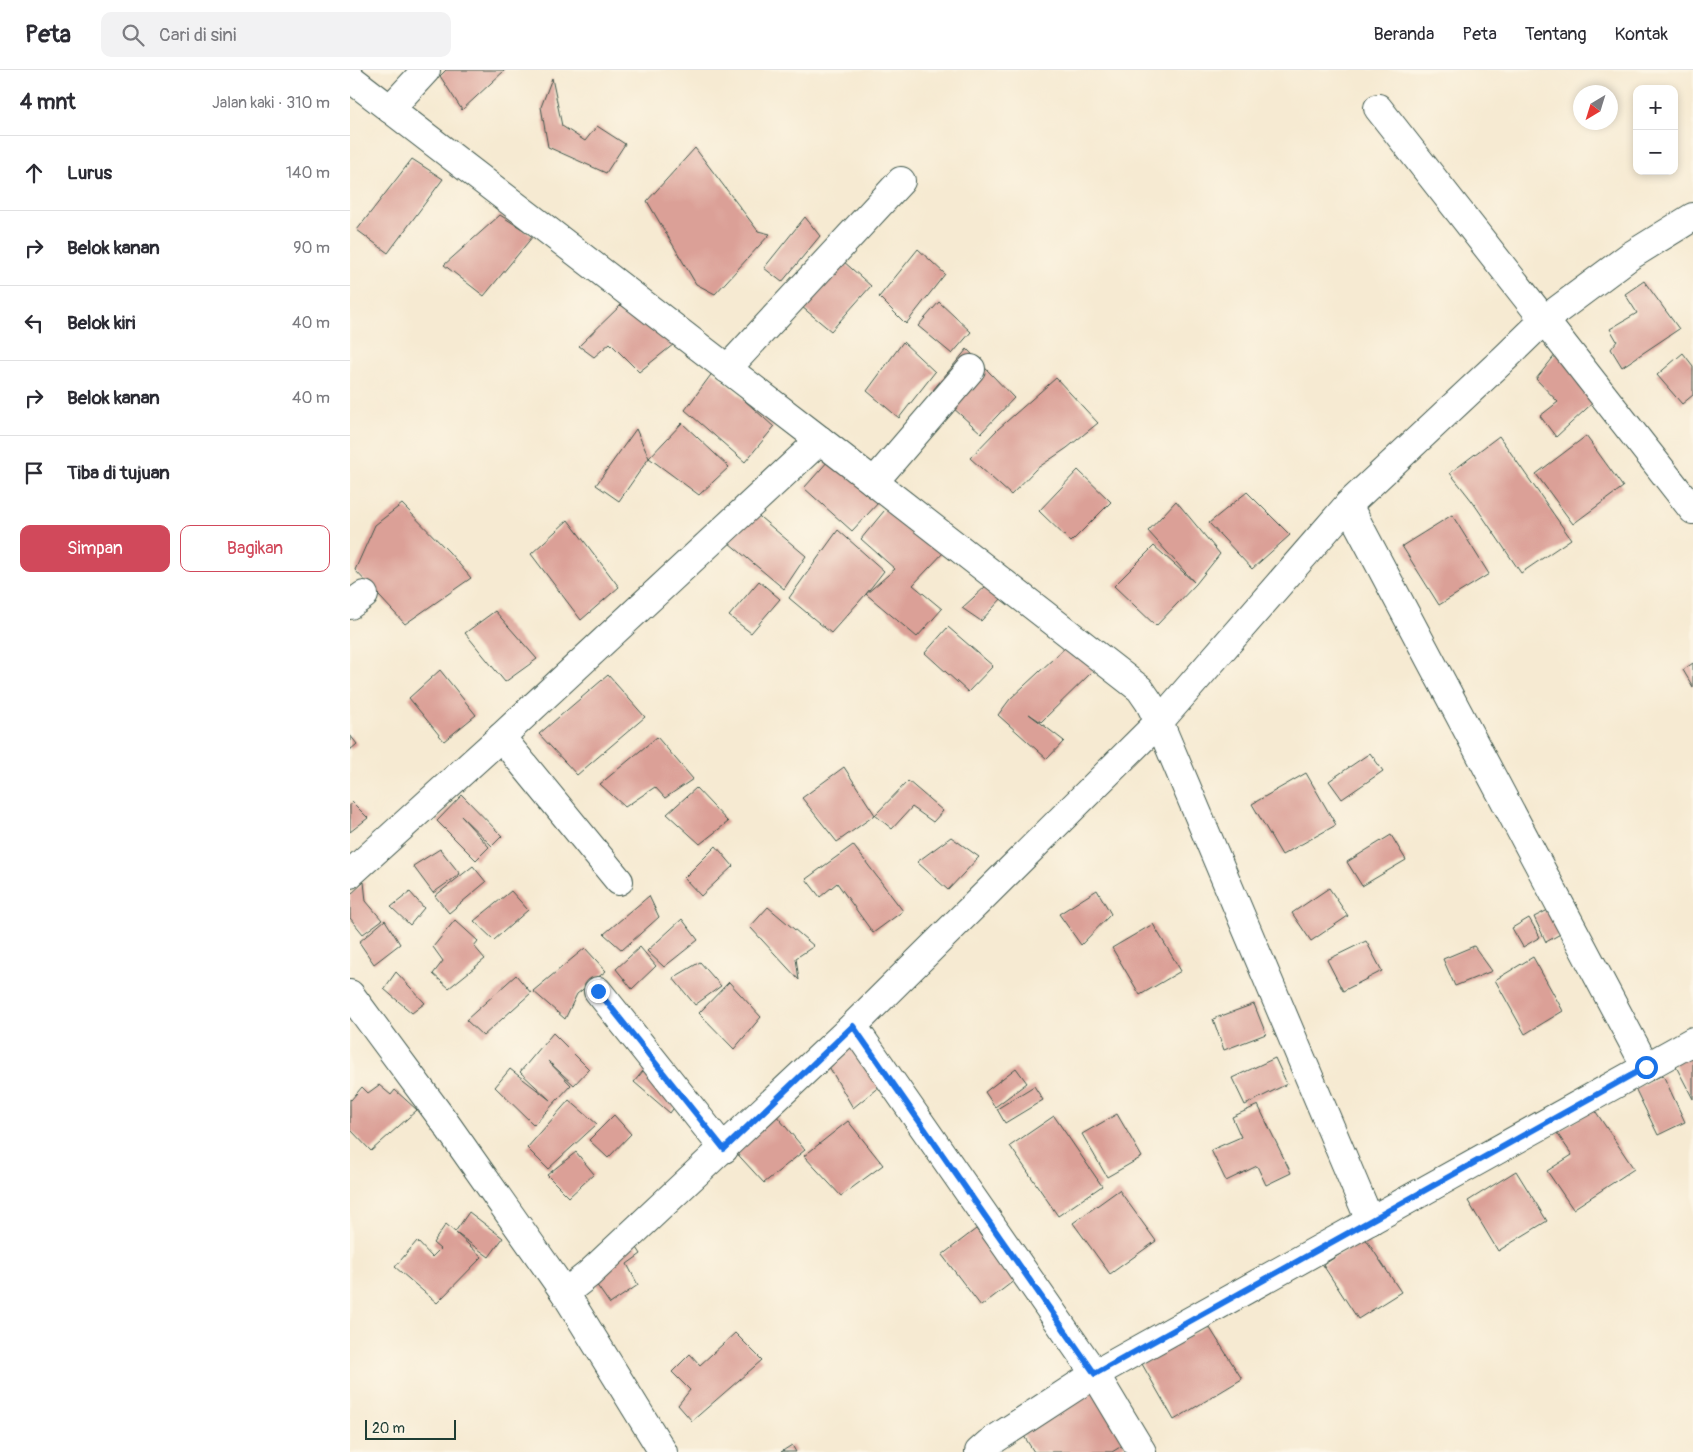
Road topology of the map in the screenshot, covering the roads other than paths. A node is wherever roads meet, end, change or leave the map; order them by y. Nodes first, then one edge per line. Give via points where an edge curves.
1 (426, 70) edge
2 (350, 78) edge
3 (1378, 108) dead end
4 (390, 109) junction
5 (901, 181) dead end
6 (1693, 217) edge
7 (1544, 320) junction
8 (727, 369) junction
9 (971, 369) dead end
10 (820, 440) junction
11 (874, 482) junction
12 (1348, 505) junction
13 (1693, 510) edge
14 (1159, 722) junction
15 (501, 737) junction
16 (350, 874) edge
17 (619, 881) dead end
18 (598, 991) dead end
19 (350, 994) edge
20 (853, 1026) junction
21 (1693, 1041) edge
22 (1646, 1067) junction
23 (724, 1149) junction
24 (1370, 1221) junction
25 (565, 1293) junction
26 (1095, 1374) junction
27 (663, 1452) edge
28 (979, 1452) edge
29 (1142, 1452) edge

1 - 4 street
2 - 4 street
3 - 7 street
4 - 8 street
5 - 8 street
6 - 7 street via 1630,256
7 - 12 street
7 - 13 street
8 - 10 street
9 - 11 street
10 - 11 street
10 - 15 street
11 - 14 street via 1140,689
12 - 14 street
12 - 22 street
14 - 20 street
14 - 24 street
15 - 16 street
15 - 17 street
18 - 23 street
19 - 25 street
20 - 23 street
20 - 26 street
21 - 22 street
22 - 24 street
23 - 25 street via 590,1274
24 - 26 street
25 - 27 street
26 - 28 street
26 - 29 street

